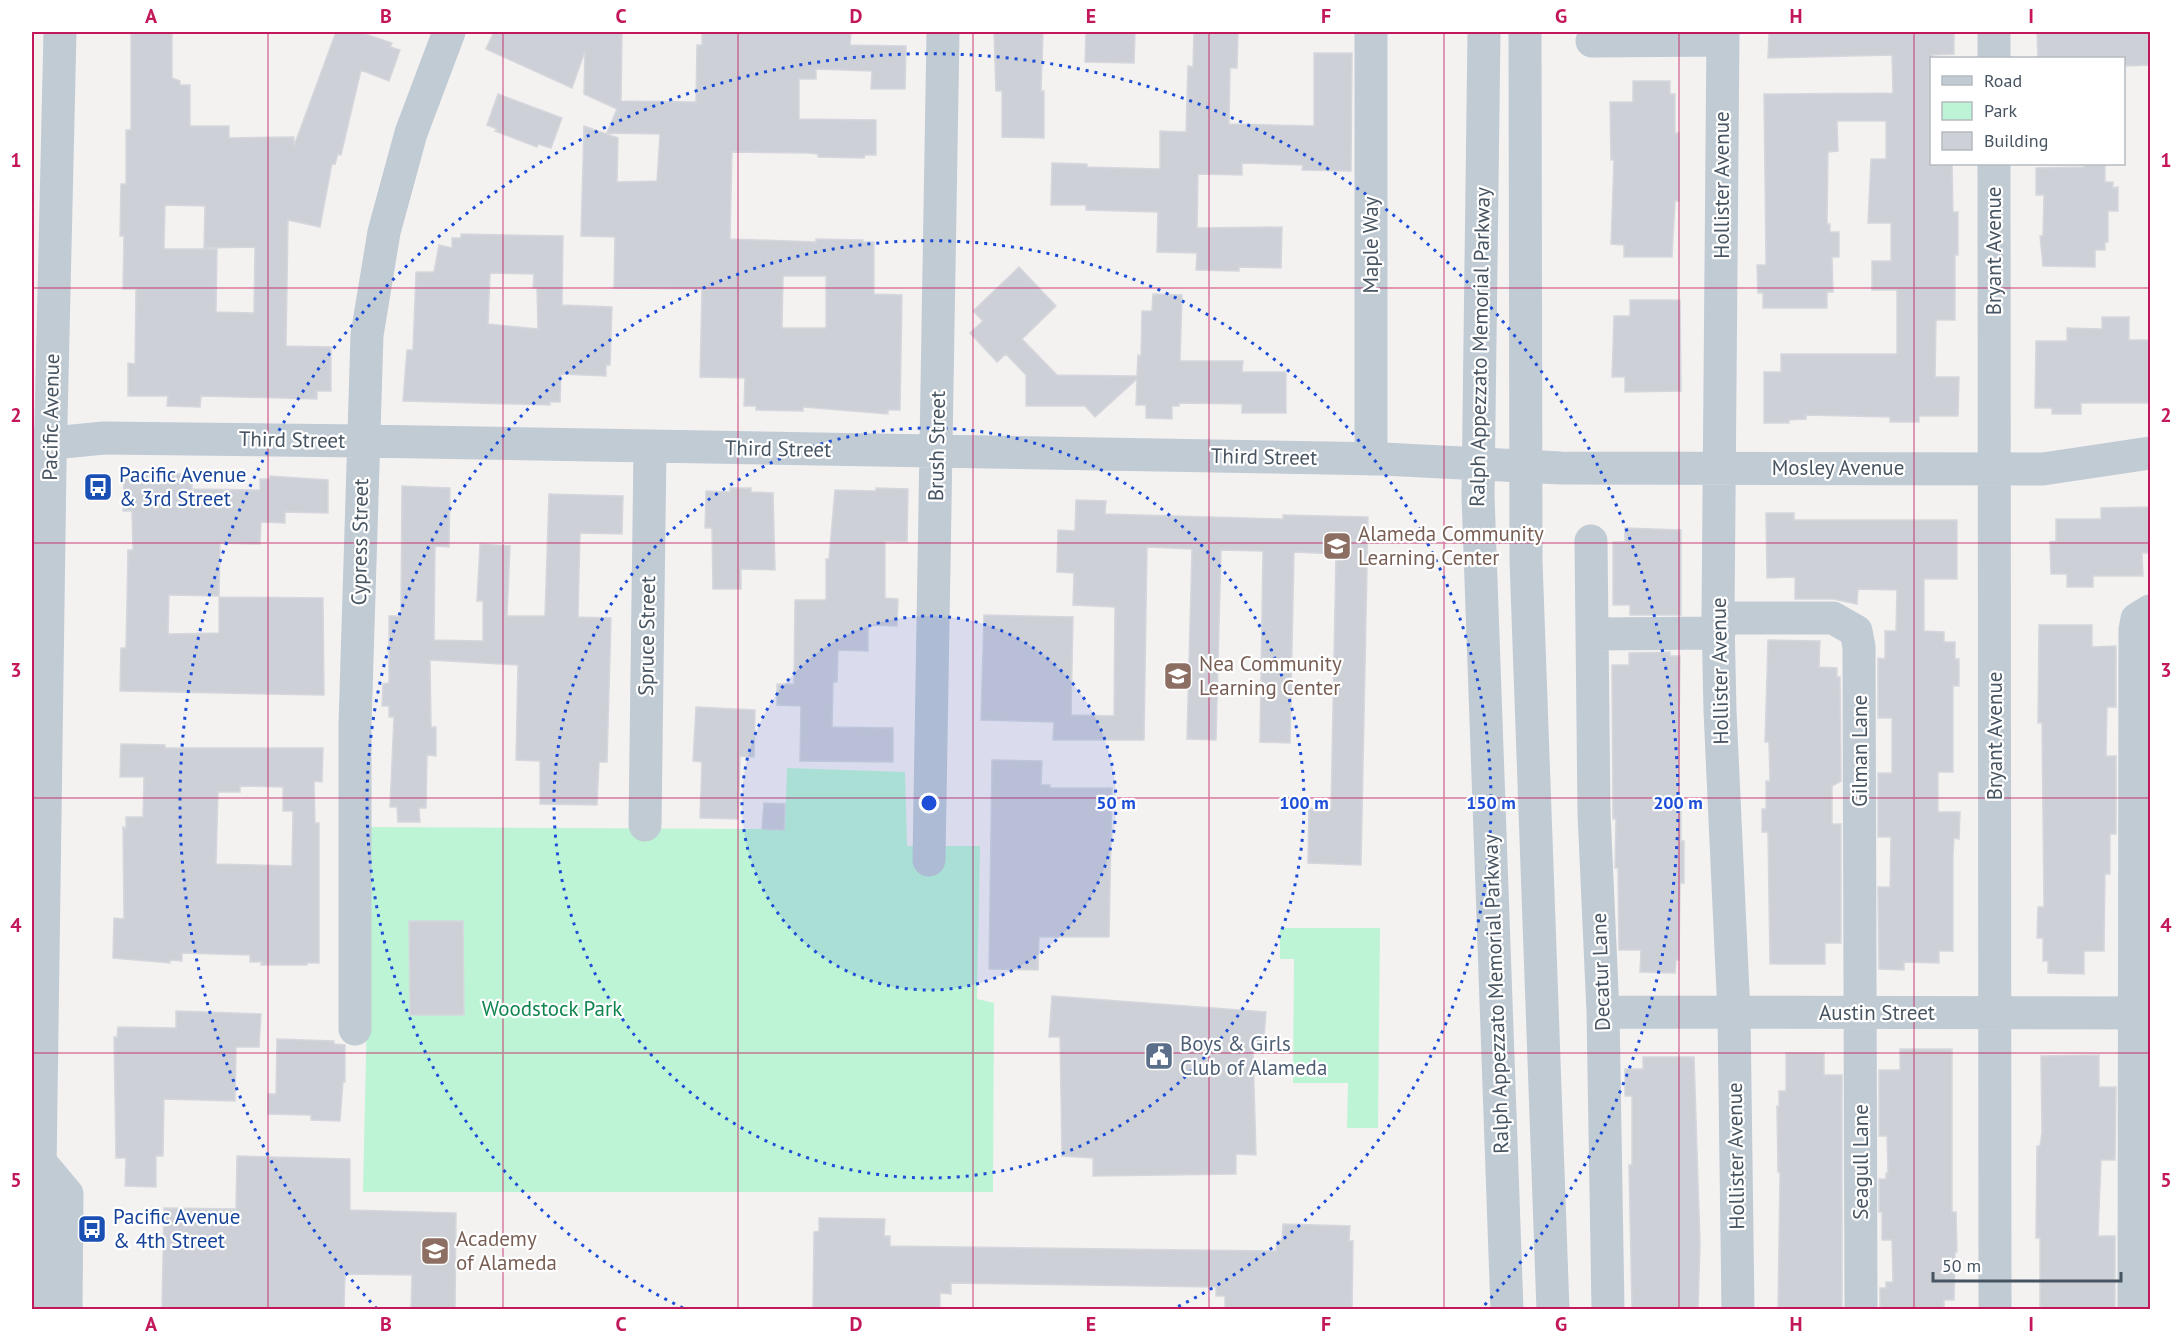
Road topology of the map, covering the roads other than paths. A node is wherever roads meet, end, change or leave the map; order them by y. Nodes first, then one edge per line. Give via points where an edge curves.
1 (60, 32) edge
2 (449, 32) edge
3 (943, 32) edge
4 (1371, 32) edge
5 (1484, 32) edge
6 (1525, 32) edge
7 (1994, 32) edge
8 (1723, 36) edge
9 (1592, 42) dead end
10 (1994, 57) edge
11 (44, 125) edge
12 (1994, 165) edge
13 (362, 441) junction
14 (41, 444) edge
15 (650, 448) junction
16 (937, 451) junction
17 (2151, 453) edge
18 (1371, 459) junction
19 (1478, 463) junction
20 (1525, 465) junction
21 (1718, 467) junction
22 (1995, 469) junction
23 (1591, 541) dead end
24 (2151, 611) edge
25 (1718, 625) junction
26 (1592, 634) junction
27 (645, 825) dead end
28 (928, 860) dead end
29 (1603, 1012) junction
30 (1995, 1013) junction
31 (2142, 1013) edge
32 (1734, 1014) junction
33 (1860, 1014) junction
34 (355, 1029) dead end
35 (35, 1166) edge
36 (38, 1310) edge
37 (66, 1310) edge
38 (1507, 1310) edge
39 (1553, 1310) edge
40 (1608, 1310) edge
41 (1738, 1310) edge
42 (1861, 1310) edge
43 (1995, 1310) edge
44 (2134, 1310) edge

1 - 11 street, Pacific Avenue
2 - 13 street, Cypress Street via 411,133 384,232 367,335
3 - 16 street, Brush Street
4 - 18 street, Maple Way
5 - 19 street, Ralph Appezzato Memorial Parkway
6 - 20 street, Ralph Appezzato Memorial Parkway
7 - 10 street
8 - 9 street
8 - 21 street, Hollister Avenue
11 - 14 street, Pacific Avenue
12 - 22 street, Bryant Avenue
13 - 14 street, Third Street via 104,438
13 - 15 street, Third Street
13 - 34 street, Cypress Street via 355,747
14 - 35 street, Pacific Avenue
15 - 16 street, Third Street
15 - 27 street, Spruce Street
16 - 18 street, Third Street
16 - 28 street, Brush Street
17 - 22 street, Mosley Avenue via 2043,469
18 - 19 street, Third Street
19 - 20 street, Third Street
19 - 38 street, Ralph Appezzato Memorial Parkway
20 - 21 street, Mosley Avenue
20 - 39 street, Ralph Appezzato Memorial Parkway via 1539,985
21 - 22 street, Mosley Avenue
21 - 25 street, Hollister Avenue
22 - 30 street, Bryant Avenue
23 - 26 street, Decatur Lane
24 - 31 street via 2137,619 2135,630
25 - 26 street
25 - 32 street, Hollister Avenue
25 - 33 street, Gilman Lane via 1833,618 1856,631
26 - 29 street, Decatur Lane via 1594,813
29 - 32 street, Austin Street
29 - 40 street, Decatur Lane
30 - 31 street, Austin Street
30 - 33 street, Austin Street
30 - 43 street, Bryant Avenue
31 - 44 street
32 - 33 street, Austin Street
32 - 41 street, Hollister Avenue
33 - 42 street, Seagull Lane
35 - 36 street, Pacific Avenue
35 - 37 street via 67,1194

